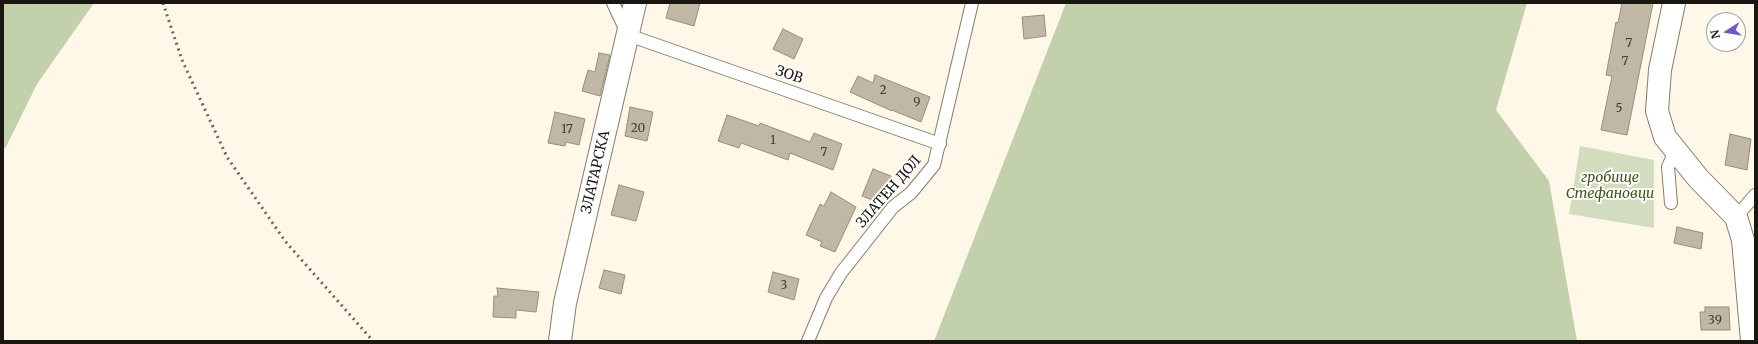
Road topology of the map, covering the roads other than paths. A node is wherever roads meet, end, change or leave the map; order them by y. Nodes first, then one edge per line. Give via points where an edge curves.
1 (613, 3) edge
2 (635, 3) edge
3 (972, 3) edge
4 (1674, 3) edge
5 (628, 35) junction
6 (940, 144) junction
7 (1676, 150) junction
8 (1755, 195) edge
9 (1671, 203) dead end
10 (1736, 218) junction
11 (560, 341) edge
12 (808, 341) edge
13 (1752, 341) edge

1 - 5 lane
2 - 5 street, ЗЛАТАРСКА
3 - 6 lane, ЗЛАТЕН ДОЛ
4 - 7 street via 1660,70 1657,111 1665,137
5 - 6 lane, ЗОВ
5 - 11 street, ЗЛАТАРСКА via 565,303
6 - 12 lane, ЗЛАТЕН ДОЛ via 934,164 911,193 893,207 842,273 826,298
7 - 9 lane via 1668,167
7 - 10 street via 1698,178
8 - 10 lane
10 - 13 street via 1743,240

